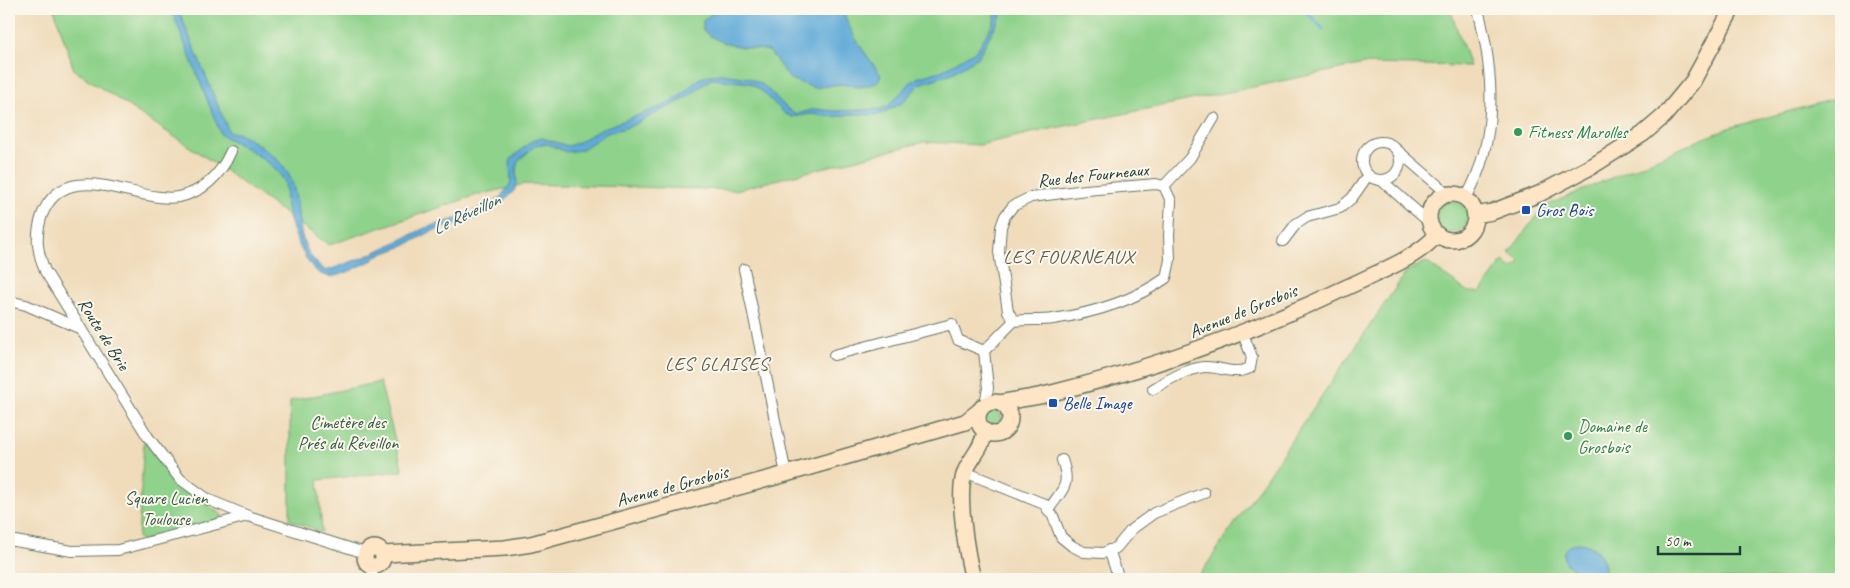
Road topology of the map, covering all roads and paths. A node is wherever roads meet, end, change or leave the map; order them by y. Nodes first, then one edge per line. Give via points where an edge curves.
1 (1478, 9) edge
2 (1732, 9) edge
3 (1214, 118) dead end
4 (1392, 146) junction
5 (231, 151) dead end
6 (1368, 175) junction
7 (1381, 180) junction
8 (1164, 186) junction
9 (1448, 194) junction
10 (1466, 198) junction
11 (1473, 222) junction
12 (1433, 228) junction
13 (1283, 241) dead end
14 (744, 268) dead end
15 (9, 301) edge
16 (1014, 321) junction
17 (81, 329) junction
18 (1243, 334) junction
19 (984, 351) junction
20 (834, 355) dead end
21 (1153, 389) dead end
22 (1050, 394) junction
23 (989, 401) junction
24 (1010, 418) junction
25 (965, 422) junction
26 (988, 430) junction
27 (1062, 460) dead end
28 (786, 474) junction
29 (969, 474) junction
30 (1204, 493) dead end
31 (1048, 510) junction
32 (248, 516) junction
33 (9, 540) edge
34 (1109, 550) junction
35 (370, 566) edge
36 (973, 579) edge
37 (1119, 579) edge

1 - 10 street via 1491,78 1489,121 1481,165
2 - 11 street via 1702,67 1664,116 1643,134 1524,205
3 - 8 street, Rue des Fourneaux via 1190,158
4 - 6 street via 1378,143 1366,149 1362,161
4 - 7 street via 1399,156 1399,167 1392,177
4 - 9 street
5 - 17 street, Route de Brie via 212,181 194,192 177,197 104,185 80,185 62,192 46,207 37,230 37,253
6 - 7 street
6 - 13 street via 1352,198 1340,208 1307,217 1296,224
7 - 12 street
8 - 16 street, Rue des Fourneaux via 1172,201 1170,260 1166,278 1150,290 1103,310 1051,319
8 - 16 street, Rue des Fourneaux via 1156,184 1031,197 1013,206 1001,227 999,252 1008,311
9 - 10 street
9 - 12 street via 1440,196 1430,207
10 - 11 street via 1473,208
11 - 12 street via 1463,237 1452,240
12 - 18 street, Avenue de Grosbois via 1410,255 1387,268
14 - 28 street
15 - 17 street
16 - 19 street
17 - 32 street, Route de Brie via 148,437 180,479 209,500
18 - 21 street via 1252,357 1250,368 1237,372 1203,367 1178,375
18 - 22 street, Avenue de Grosbois
19 - 20 street via 958,340 952,324
19 - 23 street
22 - 23 street, Avenue de Grosbois
22 - 24 street, Avenue de Grosbois via 1020,408
23 - 24 street via 1007,409
23 - 25 street, Avenue de Grosbois
23 - 26 street via 977,418
24 - 26 street via 1007,427
25 - 26 street
25 - 28 street, Avenue de Grosbois
26 - 29 street
27 - 31 street via 1068,476 1066,486
28 - 35 street, Avenue de Grosbois via 531,544 383,554 381,563
29 - 31 street via 1044,504
29 - 36 street via 962,502
30 - 34 street via 1154,513 1132,529 1116,548
31 - 34 street via 1061,537 1072,546 1084,552 1103,553
32 - 33 street via 118,550 72,551
32 - 35 street, Route de Brie
34 - 37 street

